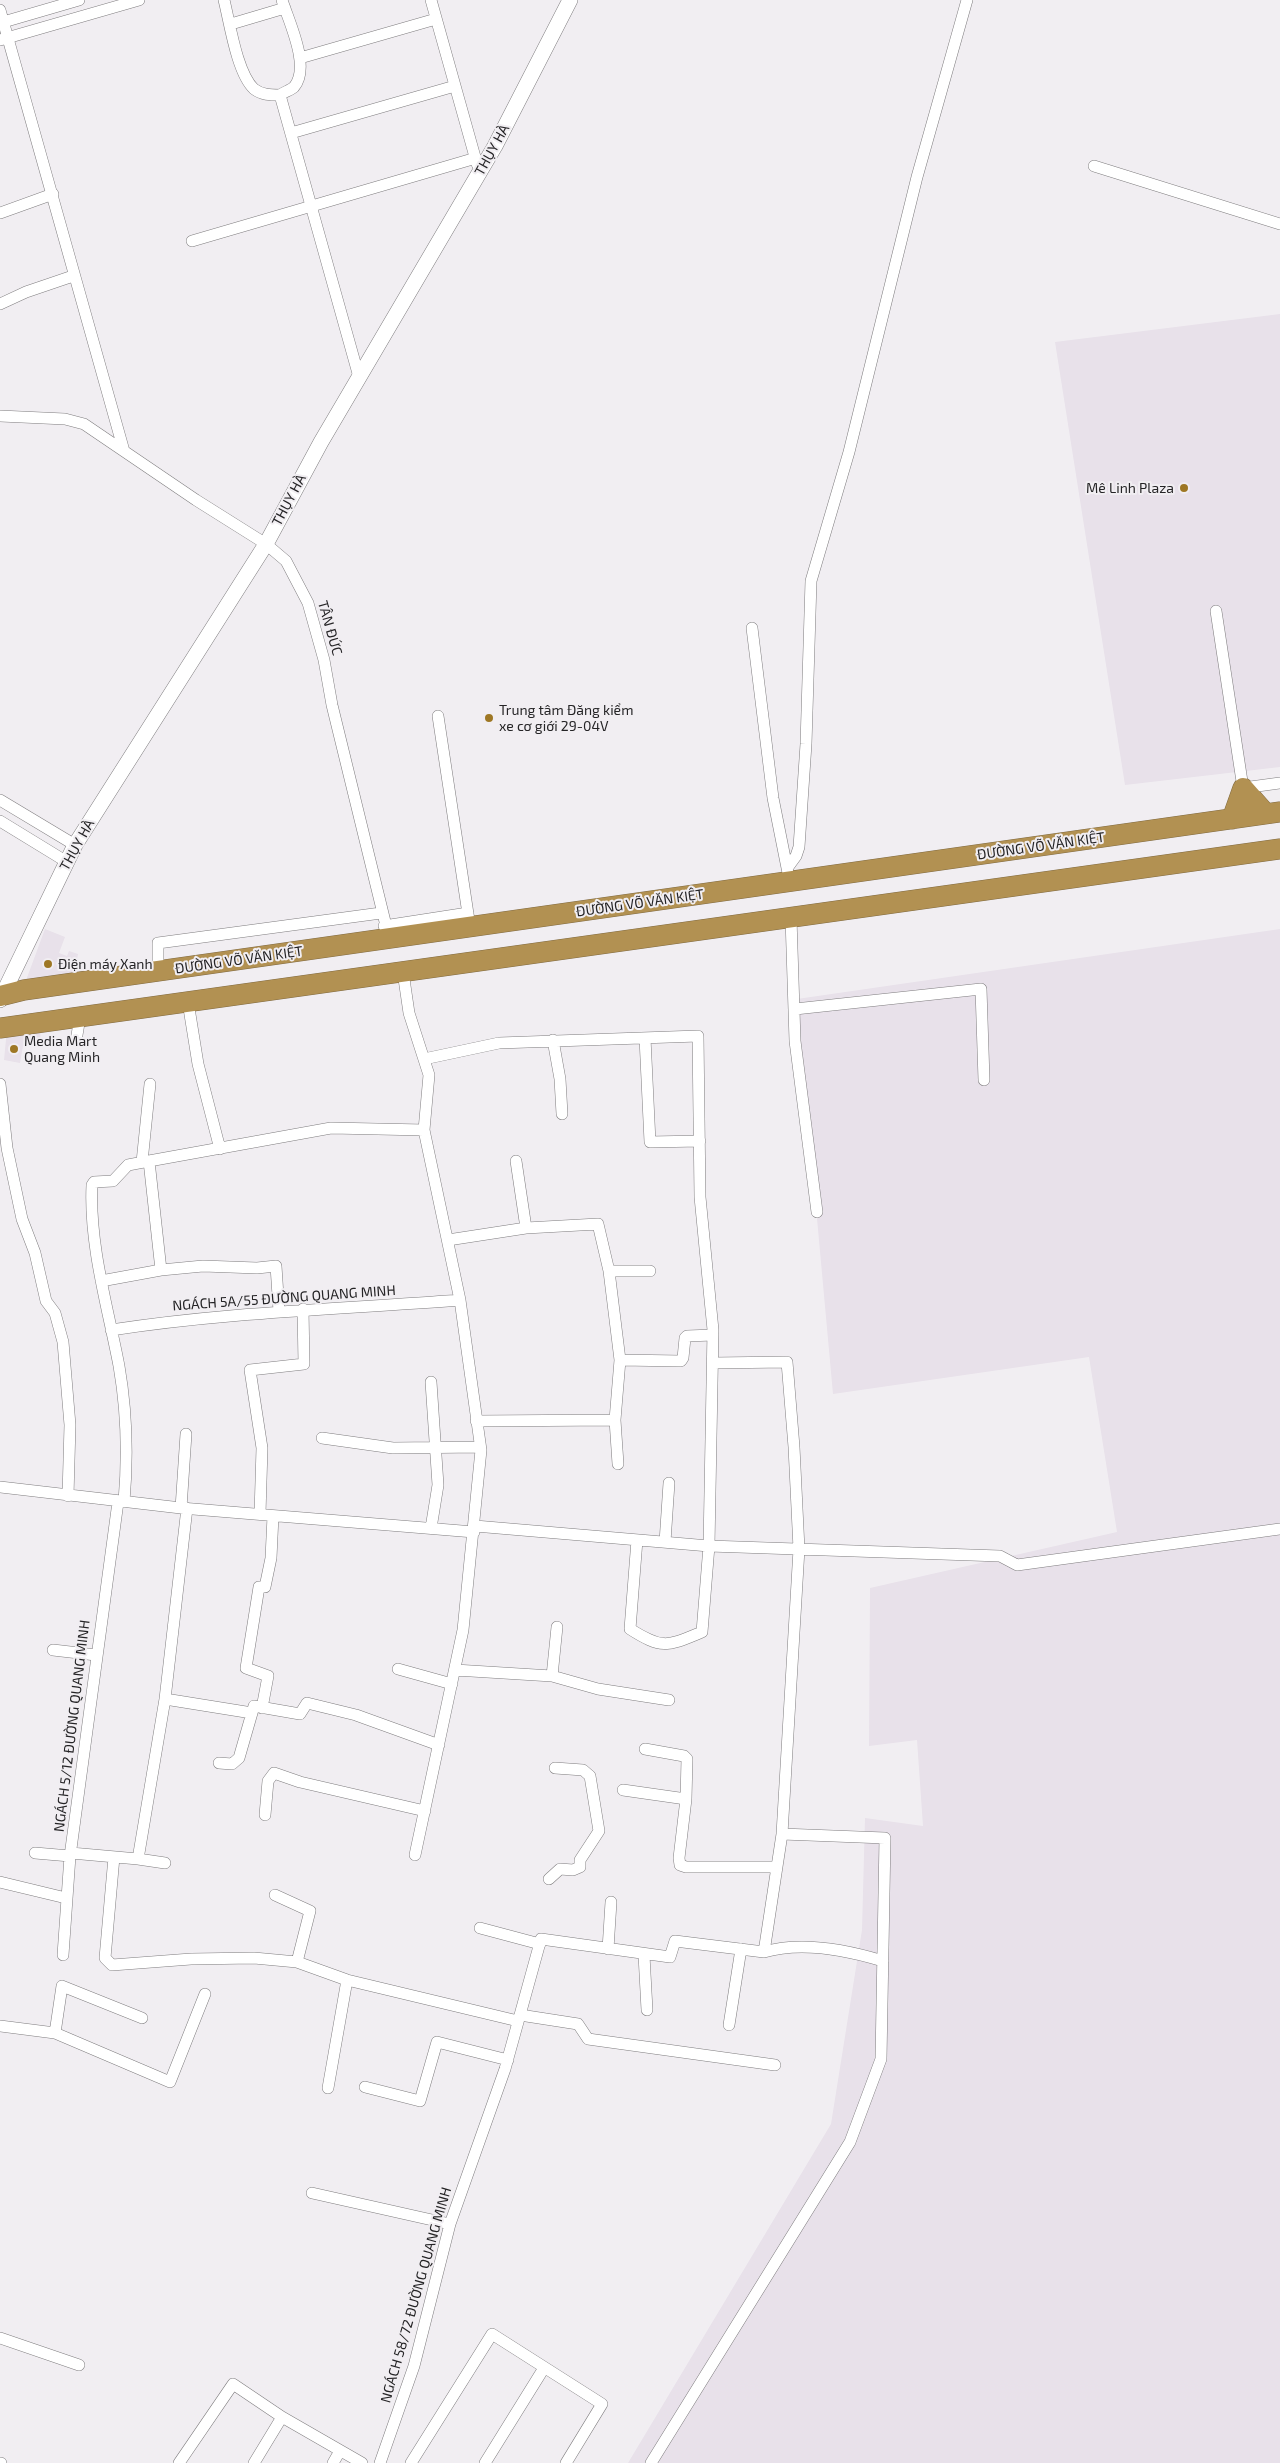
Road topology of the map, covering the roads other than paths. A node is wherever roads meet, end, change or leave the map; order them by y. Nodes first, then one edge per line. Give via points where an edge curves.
1 (79, 0) edge
2 (139, 0) edge
3 (224, 0) edge
4 (431, 0) edge
5 (570, 0) edge
6 (967, 0) edge
7 (283, 4) edge
8 (0, 10) edge
9 (436, 19) junction
10 (2, 22) edge
11 (230, 24) junction
12 (4, 38) edge
13 (300, 58) junction
14 (455, 86) junction
15 (280, 95) junction
16 (291, 133) junction
17 (478, 165) junction
18 (1094, 166) dead end
19 (53, 194) junction
20 (312, 207) junction
21 (0, 213) edge
22 (1280, 224) edge
23 (192, 242) dead end
24 (73, 276) junction
25 (0, 304) edge
26 (359, 377) junction
27 (0, 416) edge
28 (124, 451) junction
29 (266, 544) junction
30 (1216, 611) dead end
31 (752, 628) dead end
32 (438, 716) dead end
33 (1280, 783) edge
34 (1243, 788) junction
35 (0, 800) edge
36 (1271, 808) edge
37 (1233, 814) junction
38 (0, 821) edge
39 (76, 845) junction
40 (1280, 849) edge
41 (67, 862) junction
42 (788, 875) junction
43 (381, 913) junction
44 (792, 918) junction
45 (469, 920) junction
46 (387, 932) junction
47 (158, 971) junction
48 (403, 972) junction
49 (1, 997) edge
50 (188, 1002) junction
51 (795, 1009) junction
52 (80, 1017) junction
53 (0, 1028) edge
54 (646, 1038) junction
55 (553, 1040) junction
56 (76, 1041) dead end
57 (424, 1059) junction
58 (984, 1080) dead end
59 (0, 1084) edge
60 (150, 1084) dead end
61 (562, 1114) dead end
62 (424, 1130) junction
63 (700, 1142) junction
64 (220, 1149) junction
65 (145, 1161) junction
66 (516, 1162) dead end
67 (817, 1212) dead end
68 (526, 1228) junction
69 (448, 1240) junction
70 (161, 1270) junction
71 (609, 1271) junction
72 (650, 1271) dead end
73 (101, 1281) junction
74 (460, 1300) junction
75 (303, 1309) junction
76 (279, 1311) junction
77 (111, 1330) junction
78 (713, 1336) junction
79 (620, 1360) junction
80 (713, 1363) junction
81 (431, 1382) dead end
82 (615, 1420) junction
83 (476, 1421) junction
84 (186, 1434) dead end
85 (322, 1438) dead end
86 (480, 1447) junction
87 (436, 1449) junction
88 (618, 1464) dead end
89 (668, 1483) dead end
90 (0, 1487) edge
91 (68, 1496) junction
92 (121, 1502) junction
93 (184, 1508) junction
94 (260, 1514) junction
95 (273, 1516) junction
96 (430, 1528) junction
97 (475, 1529) junction
98 (1280, 1530) edge
99 (637, 1540) junction
100 (665, 1542) junction
101 (709, 1546) junction
102 (799, 1550) junction
103 (557, 1627) dead end
104 (54, 1650) dead end
105 (96, 1655) junction
106 (398, 1669) dead end
107 (455, 1670) junction
108 (552, 1676) junction
109 (452, 1684) junction
110 (165, 1699) junction
111 (669, 1700) dead end
112 (257, 1710) junction
113 (440, 1745) junction
114 (645, 1749) dead end
115 (219, 1763) dead end
116 (555, 1768) dead end
117 (623, 1790) dead end
118 (686, 1799) junction
119 (425, 1811) junction
120 (266, 1815) dead end
121 (782, 1834) junction
122 (35, 1853) dead end
123 (71, 1854) junction
124 (416, 1855) dead end
125 (114, 1857) junction
126 (138, 1859) junction
127 (165, 1863) dead end
128 (776, 1867) junction
129 (549, 1879) dead end
130 (0, 1882) edge
131 (275, 1895) dead end
132 (66, 1898) junction
133 (611, 1902) dead end
134 (480, 1928) dead end
135 (540, 1944) junction
136 (741, 1949) junction
137 (608, 1950) junction
138 (764, 1952) junction
139 (63, 1955) dead end
140 (644, 1955) junction
141 (883, 1961) junction
142 (297, 1962) junction
143 (347, 1980) junction
144 (206, 1994) dead end
145 (647, 2010) dead end
146 (142, 2018) dead end
147 (519, 2018) junction
148 (729, 2025) dead end
149 (0, 2026) edge
150 (55, 2034) junction
151 (508, 2060) junction
152 (775, 2065) dead end
153 (366, 2087) dead end
154 (328, 2088) dead end
155 (312, 2192) dead end
156 (450, 2224) junction
157 (0, 2338) edge
158 (79, 2364) dead end
159 (544, 2368) junction
160 (282, 2417) junction
161 (340, 2451) junction
162 (179, 2463) edge
163 (254, 2463) edge
164 (333, 2463) edge
165 (362, 2463) edge
166 (380, 2463) edge
167 (411, 2463) edge
168 (485, 2463) edge
169 (566, 2463) edge
170 (650, 2463) edge

1 - 10 street
2 - 12 street
3 - 11 street
4 - 9 street
5 - 17 street, THỤY HÀ
6 - 42 street via 917,178 849,452 811,581 799,847
7 - 11 street
7 - 13 street
8 - 10 street
9 - 13 street
9 - 14 street
10 - 12 street
11 - 15 street via 245,78 256,90 267,95
12 - 19 street
13 - 15 street via 302,71 293,87
14 - 16 street
14 - 17 street
15 - 16 street
16 - 20 street
17 - 20 street
17 - 26 street, THỤY HÀ
18 - 22 street
19 - 21 street
19 - 24 street
20 - 23 street
20 - 26 street
24 - 25 street
24 - 28 street
26 - 29 street, THỤY HÀ
27 - 28 street, TÂN ĐỨC via 84,424
28 - 29 street, TÂN ĐỨC
29 - 39 street, THỤY HÀ
29 - 43 street, TÂN ĐỨC via 286,561 308,603 324,660
30 - 34 street
31 - 42 street via 773,798
32 - 45 street
33 - 34 street
34 - 36 highway
34 - 37 highway
35 - 39 street
36 - 37 highway, ĐƯỜNG VÕ VĂN KIỆT
37 - 42 highway, ĐƯỜNG VÕ VĂN KIỆT via 1017,849
38 - 41 street
39 - 41 street, THỤY HÀ
40 - 44 highway
41 - 49 street, THỤY HÀ
42 - 45 highway, ĐƯỜNG VÕ VĂN KIỆT
43 - 46 street, TÂN ĐỨC
43 - 47 street via 158,943
44 - 48 highway
44 - 51 street
45 - 46 highway, ĐƯỜNG VÕ VĂN KIỆT
46 - 47 highway, ĐƯỜNG VÕ VĂN KIỆT
47 - 49 highway, ĐƯỜNG VÕ VĂN KIỆT via 24,990
48 - 50 highway
48 - 57 street via 409,1013
50 - 52 highway
50 - 64 street via 198,1064
51 - 58 street via 981,989
51 - 67 street via 795,1041
52 - 53 highway
52 - 56 street
54 - 55 street
54 - 63 street via 650,1142
54 - 63 street via 698,1036
55 - 57 street via 499,1043
55 - 61 street
57 - 62 street via 429,1075
59 - 91 street via 7,1148 22,1219 35,1253 46,1301 55,1313 63,1342 70,1425
60 - 65 street
62 - 64 street via 331,1128
62 - 69 street
63 - 78 street via 700,1197
64 - 65 street
65 - 70 street
65 - 73 street, NGÁCH 5/12 ĐƯỜNG QUANG MINH via 128,1165 113,1181 94,1182 92,1185
66 - 68 street
68 - 69 street
68 - 71 street via 598,1224
69 - 74 street
70 - 73 street
70 - 76 street via 202,1266 276,1266
71 - 72 street
71 - 79 street
73 - 77 street, NGÁCH 5/12 ĐƯỜNG QUANG MINH
74 - 75 street, NGÁCH 5A/55 ĐƯỜNG QUANG MINH
74 - 83 street
75 - 76 street, NGÁCH 5A/55 ĐƯỜNG QUANG MINH
75 - 94 street via 304,1364 250,1370 262,1448
76 - 77 street, NGÁCH 5A/55 ĐƯỜNG QUANG MINH via 178,1319
77 - 92 street, NGÁCH 5/12 ĐƯỜNG QUANG MINH via 119,1367 128,1454
78 - 79 street via 687,1336 684,1358 680,1362
78 - 80 street
79 - 82 street
80 - 101 street
80 - 102 street via 787,1362
81 - 87 street
82 - 83 street
82 - 88 street
83 - 86 street
84 - 93 street
85 - 87 street via 393,1448
86 - 87 street
86 - 97 street
87 - 96 street via 438,1485
89 - 100 street
90 - 91 street
91 - 92 street
92 - 93 street
92 - 105 street, NGÁCH 5/12 ĐƯỜNG QUANG MINH
93 - 94 street
93 - 110 street
94 - 95 street
95 - 96 street
95 - 112 street via 271,1558 265,1587 259,1587 246,1668 268,1676
96 - 97 street
97 - 99 street
97 - 107 street
98 - 102 street via 1017,1565 1000,1556
99 - 100 street
99 - 101 street via 630,1629 647,1640 671,1645 702,1632
100 - 101 street
101 - 102 street
102 - 121 street
103 - 108 street
104 - 105 street
105 - 123 street, NGÁCH 5/12 ĐƯỜNG QUANG MINH
106 - 109 street
107 - 108 street
107 - 109 street
108 - 111 street via 598,1689
109 - 113 street
110 - 112 street
110 - 126 street
112 - 113 street via 300,1714 307,1703 356,1714
112 - 115 street via 239,1758 232,1764
113 - 119 street
114 - 118 street via 687,1759
116 - 129 street via 583,1770 590,1776 595,1814 600,1825 580,1860 580,1867 560,1869
117 - 118 street
118 - 128 street via 680,1865
119 - 120 street via 274,1773 268,1781
119 - 124 street
121 - 128 street
121 - 141 street via 885,1838
122 - 123 street
123 - 125 street
123 - 132 street, NGÁCH 5/12 ĐƯỜNG QUANG MINH
125 - 126 street
125 - 142 street via 107,1962 254,1958
126 - 127 street
128 - 138 street
130 - 132 street
131 - 142 street via 310,1911
132 - 139 street, NGÁCH 5/12 ĐƯỜNG QUANG MINH
133 - 137 street
134 - 135 street
135 - 137 street via 541,1939
135 - 147 street, NGÁCH 58/72 ĐƯỜNG QUANG MINH
136 - 138 street
136 - 140 street via 675,1941 670,1957
136 - 148 street
137 - 140 street
138 - 141 street via 832,1949
140 - 145 street
141 - 170 street via 881,2058 850,2142
142 - 143 street
143 - 147 street
143 - 154 street
144 - 150 street via 170,2082
146 - 150 street via 62,1986
147 - 151 street, NGÁCH 58/72 ĐƯỜNG QUANG MINH
147 - 152 street via 578,2024 588,2039
149 - 150 street
151 - 153 street via 437,2042 420,2101
151 - 156 street, NGÁCH 58/72 ĐƯỜNG QUANG MINH
155 - 156 street
156 - 166 street, NGÁCH 58/72 ĐƯỜNG QUANG MINH via 414,2366
157 - 158 street
159 - 167 street via 492,2334
159 - 168 street
159 - 169 street via 602,2404
160 - 161 street
160 - 162 street via 233,2384
160 - 163 street
161 - 164 street
161 - 165 street

